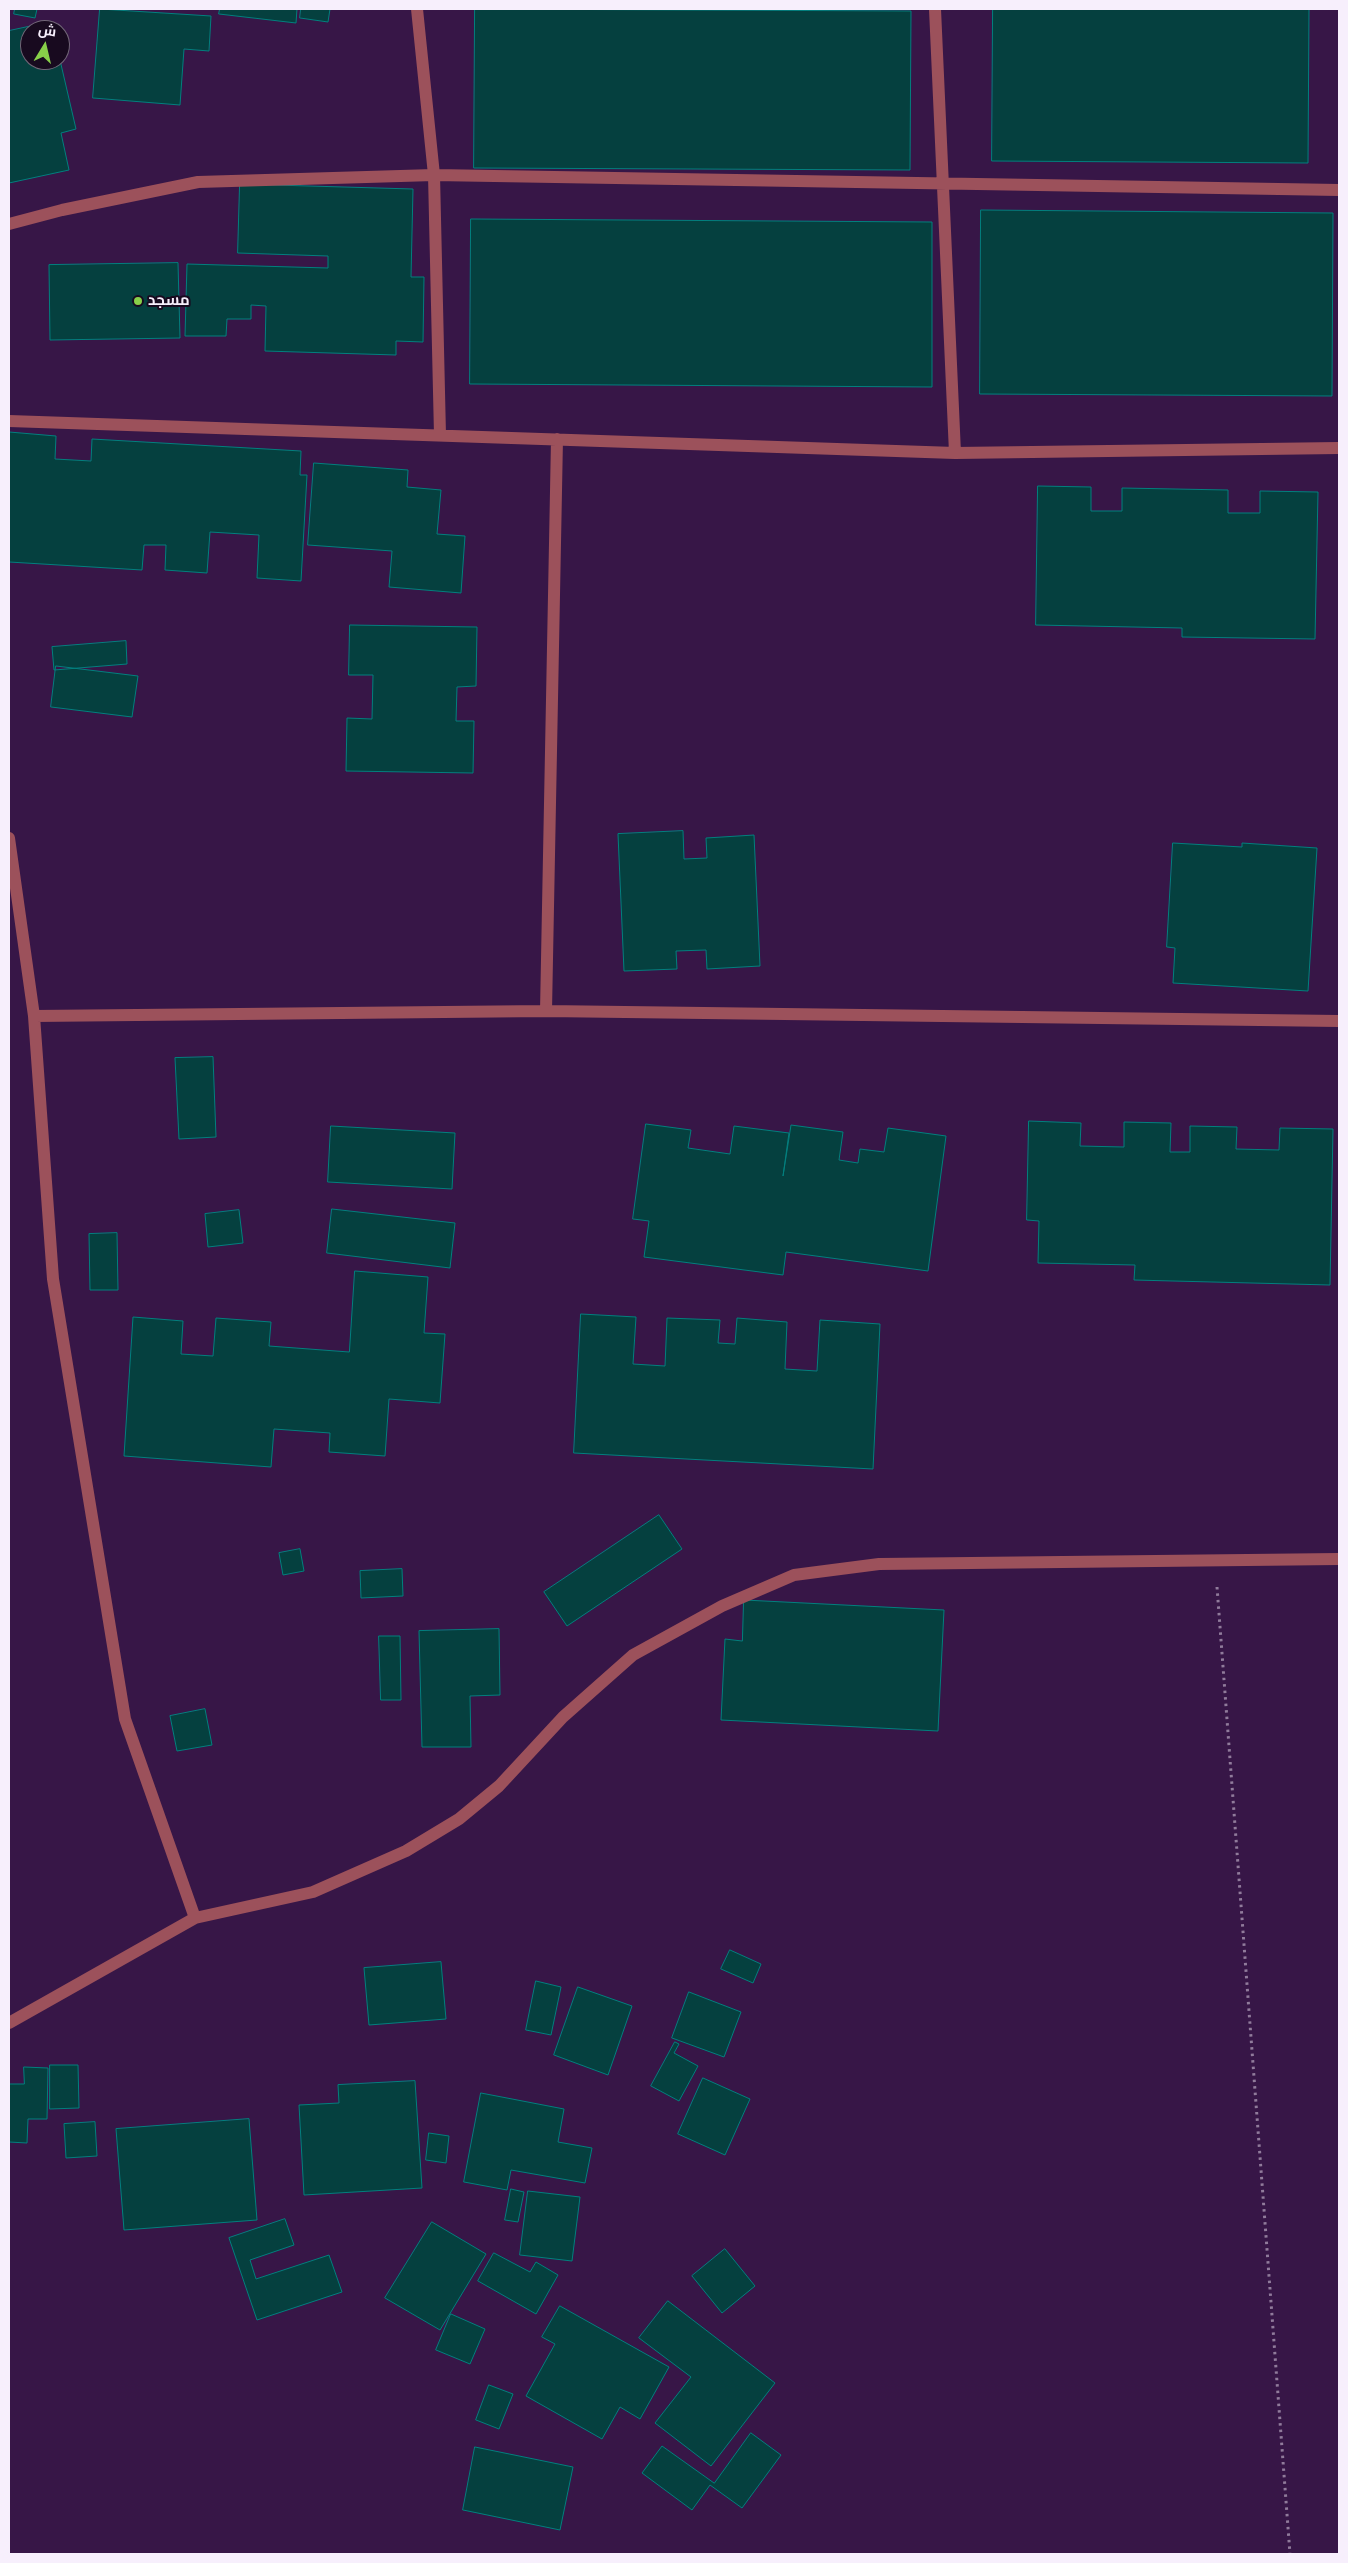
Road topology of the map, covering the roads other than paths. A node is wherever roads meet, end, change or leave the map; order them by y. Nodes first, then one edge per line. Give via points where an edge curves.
1 (417, 9) edge
2 (935, 9) edge
3 (434, 175) junction
4 (942, 183) junction
5 (1339, 190) edge
6 (9, 224) edge
7 (9, 421) edge
8 (440, 435) junction
9 (557, 439) junction
10 (1339, 448) edge
11 (955, 453) junction
12 (9, 838) edge
13 (546, 1011) junction
14 (34, 1016) junction
15 (1339, 1021) edge
16 (1339, 1559) edge
17 (195, 1918) junction
18 (9, 2023) edge

1 - 3 street
2 - 4 street
3 - 4 street
3 - 6 street via 198,182
3 - 8 street
4 - 5 street
4 - 11 street
7 - 8 street
8 - 9 street
9 - 11 street
9 - 13 street
10 - 11 street
12 - 14 street
13 - 14 street
13 - 15 street
14 - 17 street via 53,1279 126,1719
16 - 17 street via 879,1564 794,1575 722,1606 633,1655 563,1717 499,1786 459,1819 406,1851 313,1892
17 - 18 street

